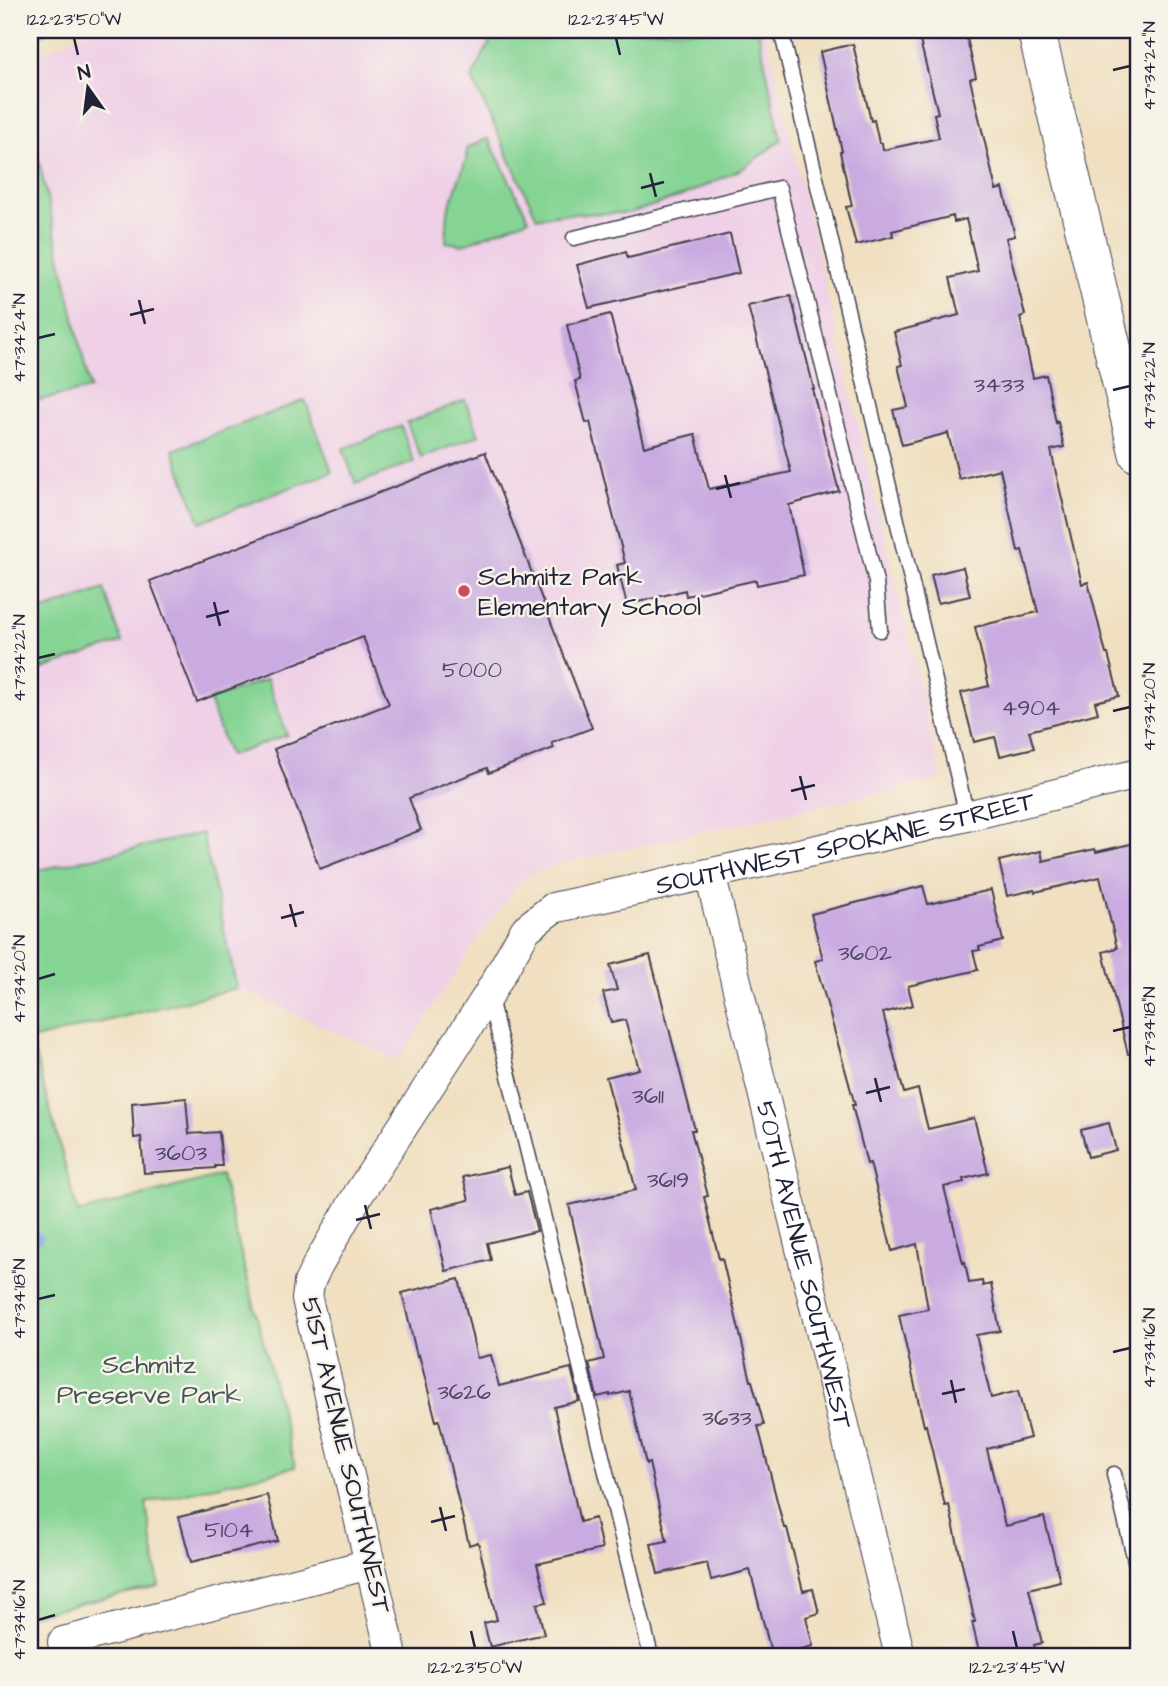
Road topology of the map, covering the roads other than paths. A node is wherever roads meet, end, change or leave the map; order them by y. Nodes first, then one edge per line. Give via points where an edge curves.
1 (781, 30) edge
2 (1036, 30) edge
3 (574, 238) dead end
4 (1138, 454) edge
5 (880, 630) dead end
6 (1138, 774) edge
7 (967, 816) junction
8 (710, 874) junction
9 (553, 908) joint
10 (489, 993) junction
11 (1114, 1474) dead end
12 (370, 1564) junction
13 (1138, 1573) edge
14 (63, 1642) dead end
15 (392, 1656) edge
16 (651, 1656) edge
17 (900, 1656) edge

1 - 7 lane
2 - 4 street
3 - 5 lane via 779,188 876,582
6 - 7 street, SOUTHWEST SPOKANE STREET
7 - 8 street, SOUTHWEST SPOKANE STREET
8 - 9 street, SOUTHWEST SPOKANE STREET
8 - 17 street, 50TH AVENUE SOUTHWEST
9 - 10 street, 51ST AVENUE SOUTHWEST via 526,929
10 - 12 street, 51ST AVENUE SOUTHWEST via 359,1195 309,1283 307,1300
10 - 16 lane
11 - 13 lane
12 - 14 street
12 - 15 street, 51ST AVENUE SOUTHWEST

